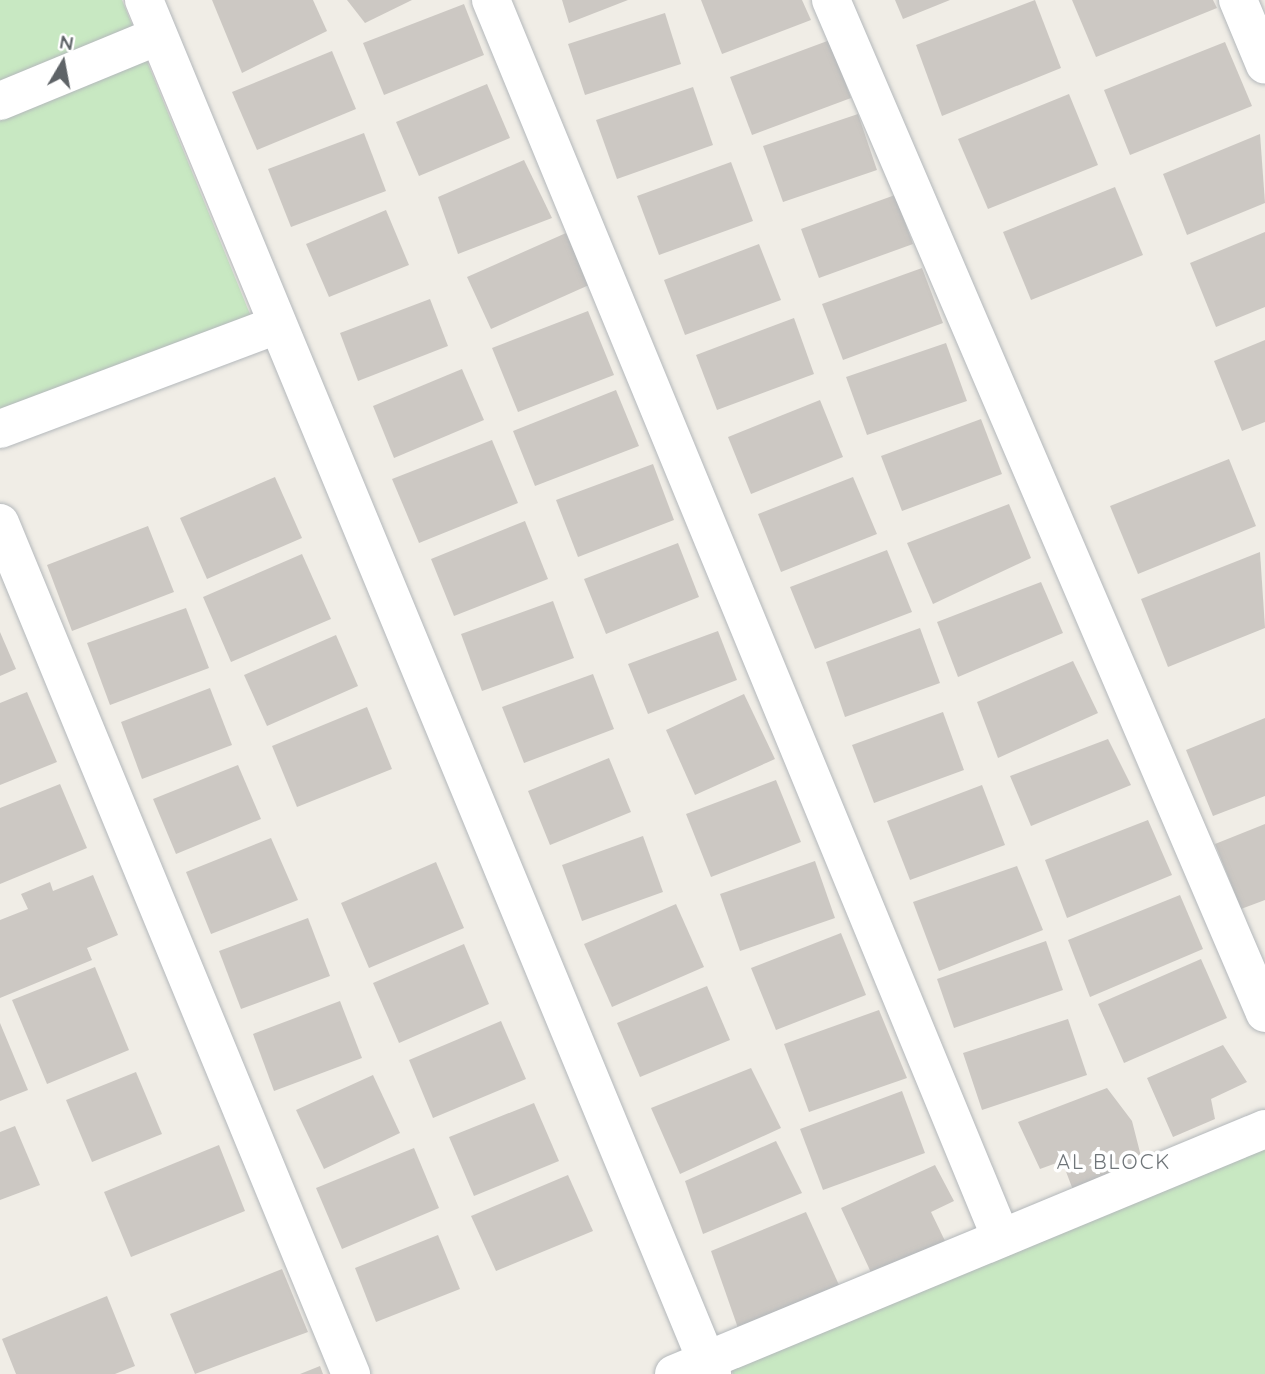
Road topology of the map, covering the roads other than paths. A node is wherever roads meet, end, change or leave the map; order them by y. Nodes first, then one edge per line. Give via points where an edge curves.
1 (144, 0) edge
2 (491, 0) edge
3 (831, 0) edge
4 (1238, 0) edge
5 (158, 37) junction
6 (1265, 65) edge
7 (0, 101) edge
8 (277, 325) junction
9 (0, 429) edge
10 (0, 523) edge
11 (1265, 1013) edge
12 (1265, 1129) edge
13 (1001, 1238) junction
14 (698, 1370) edge
15 (351, 1374) edge

1 - 5 street
2 - 13 street
3 - 11 street
4 - 6 street
5 - 7 street
5 - 8 street
8 - 9 street
8 - 14 street
10 - 15 street
12 - 13 street
13 - 14 street

